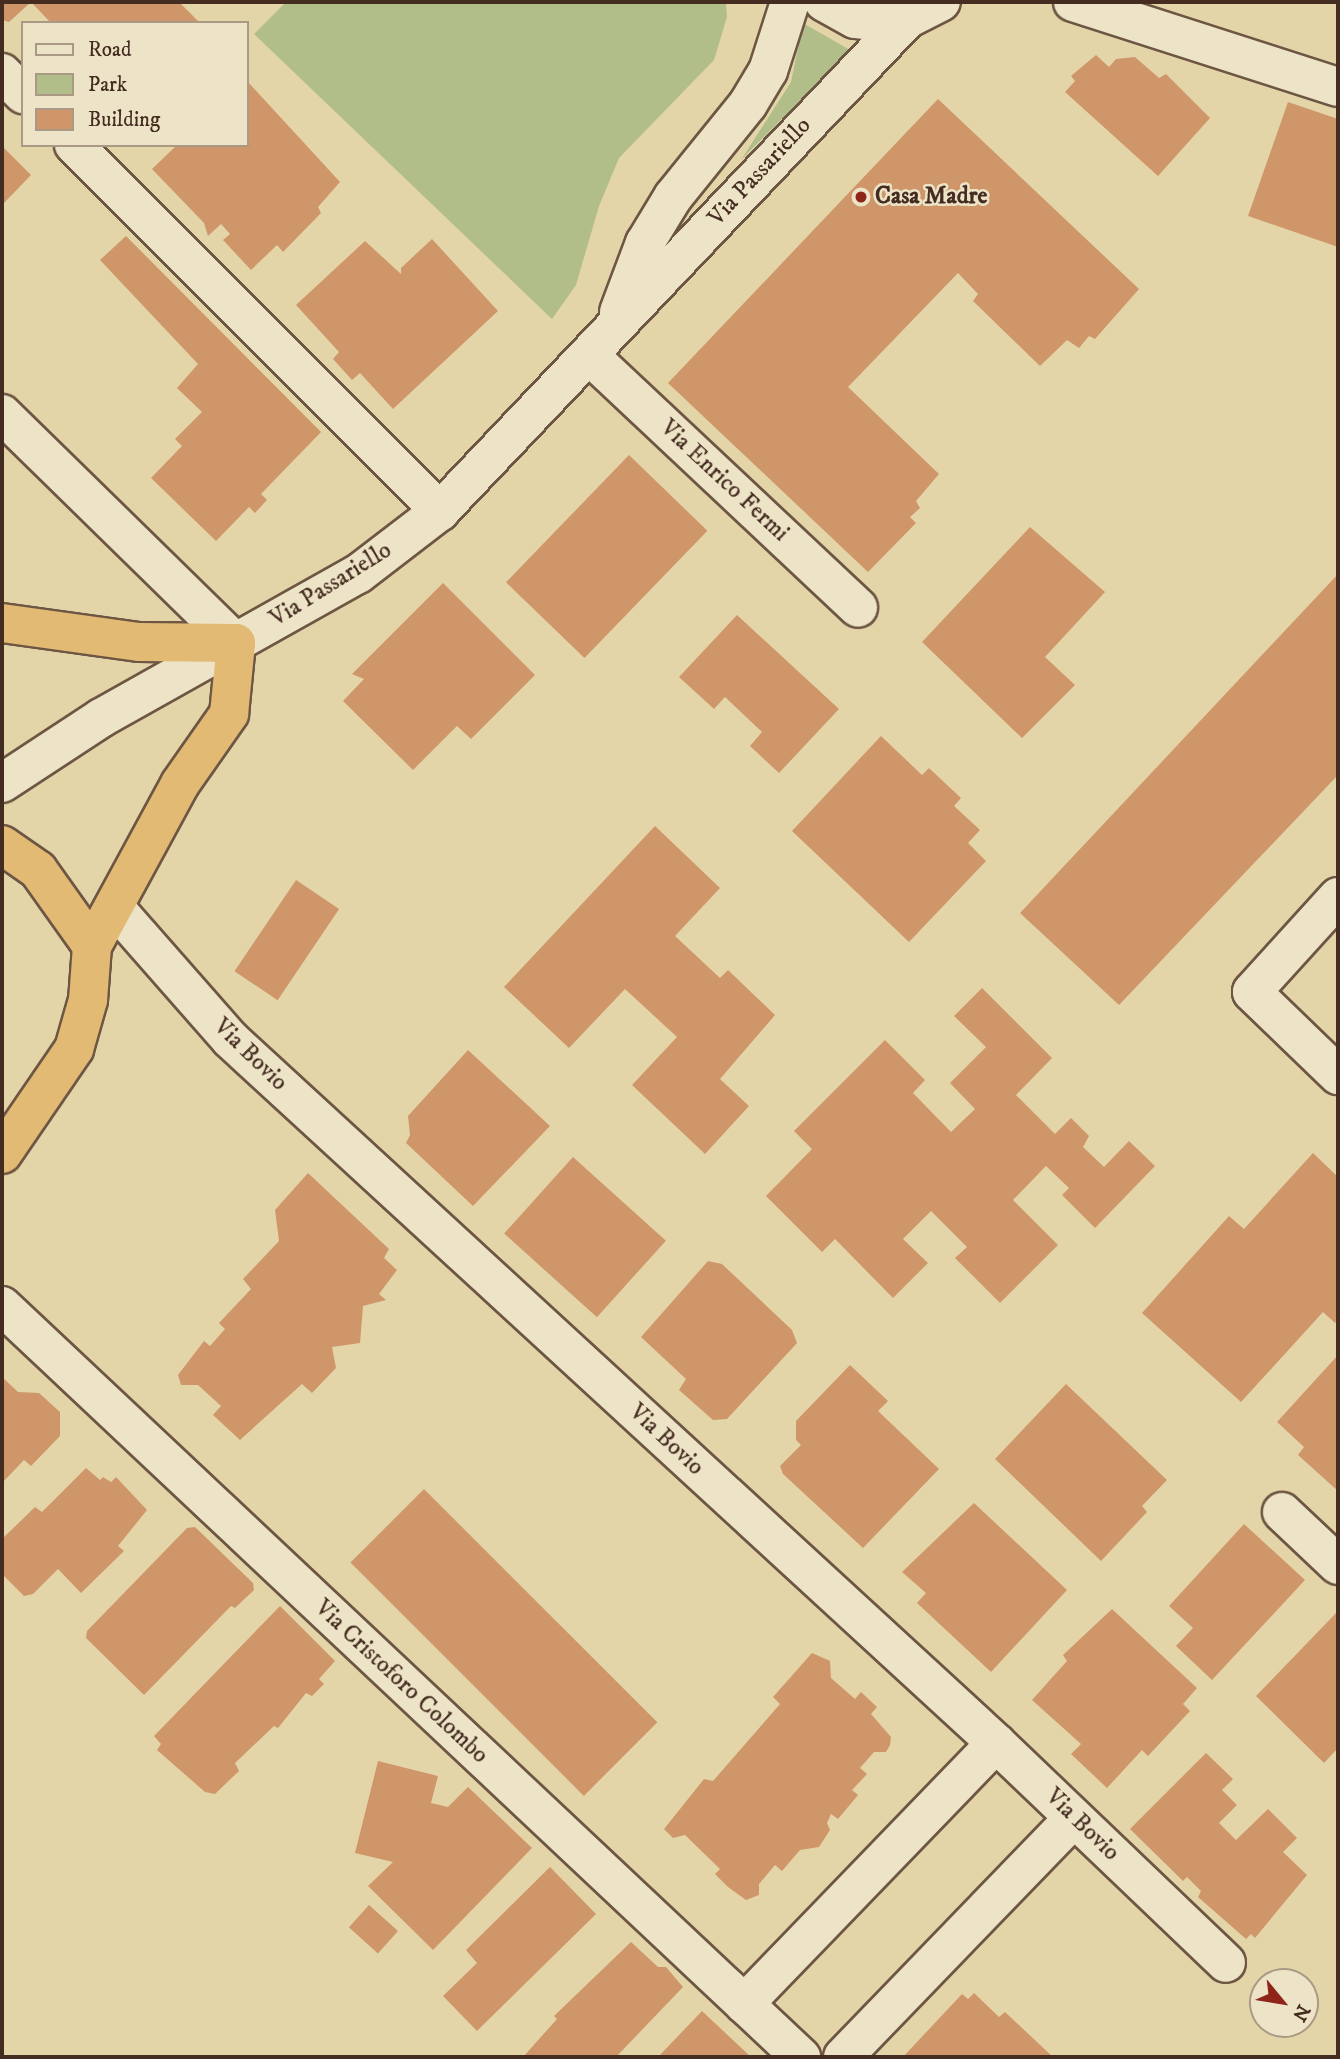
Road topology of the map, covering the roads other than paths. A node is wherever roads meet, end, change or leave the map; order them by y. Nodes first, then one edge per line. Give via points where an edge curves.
1 (790, 2) edge
2 (824, 2) edge
3 (941, 2) edge
4 (1073, 2) edge
5 (907, 19) junction
6 (2, 73) edge
7 (1338, 87) edge
8 (21, 92) edge
9 (76, 147) edge
10 (602, 341) junction
11 (2, 414) edge
12 (440, 511) junction
13 (858, 608) dead end
14 (2, 623) edge
15 (236, 643) junction
16 (2, 783) edge
17 (2, 845) edge
18 (1338, 897) edge
19 (116, 908) junction
20 (92, 946) junction
21 (1338, 1075) edge
22 (2, 1154) edge
23 (2, 1306) edge
24 (1282, 1512) dead end
25 (1338, 1565) edge
26 (996, 1743) junction
27 (1074, 1818) junction
28 (1226, 1963) dead end
29 (744, 2004) junction
30 (801, 2057) edge
31 (843, 2057) edge

1 - 10 street, Via Passariello via 768,71 748,104 673,197 645,243
2 - 5 street, Via Passariello via 855,19
3 - 5 street, Via Passariello
4 - 7 street
5 - 10 street, Via Passariello
6 - 8 street
9 - 12 street
10 - 12 street, Via Passariello
10 - 13 street, Via Enrico Fermi
11 - 15 street
12 - 15 street, Via Passariello via 358,574
14 - 15 highway via 139,642
15 - 16 street, Via Passariello via 101,718
15 - 19 highway via 229,714 180,784
17 - 20 highway via 38,870
18 - 21 street via 1252,992
19 - 20 highway
19 - 26 street, Via Bovio via 230,1039
20 - 22 highway via 88,1000 74,1049
23 - 29 street, Via Cristoforo Colombo
24 - 25 street
26 - 27 street, Via Bovio
26 - 29 street
27 - 28 street, Via Bovio
27 - 31 street
29 - 30 street, Via Cristoforo Colombo

